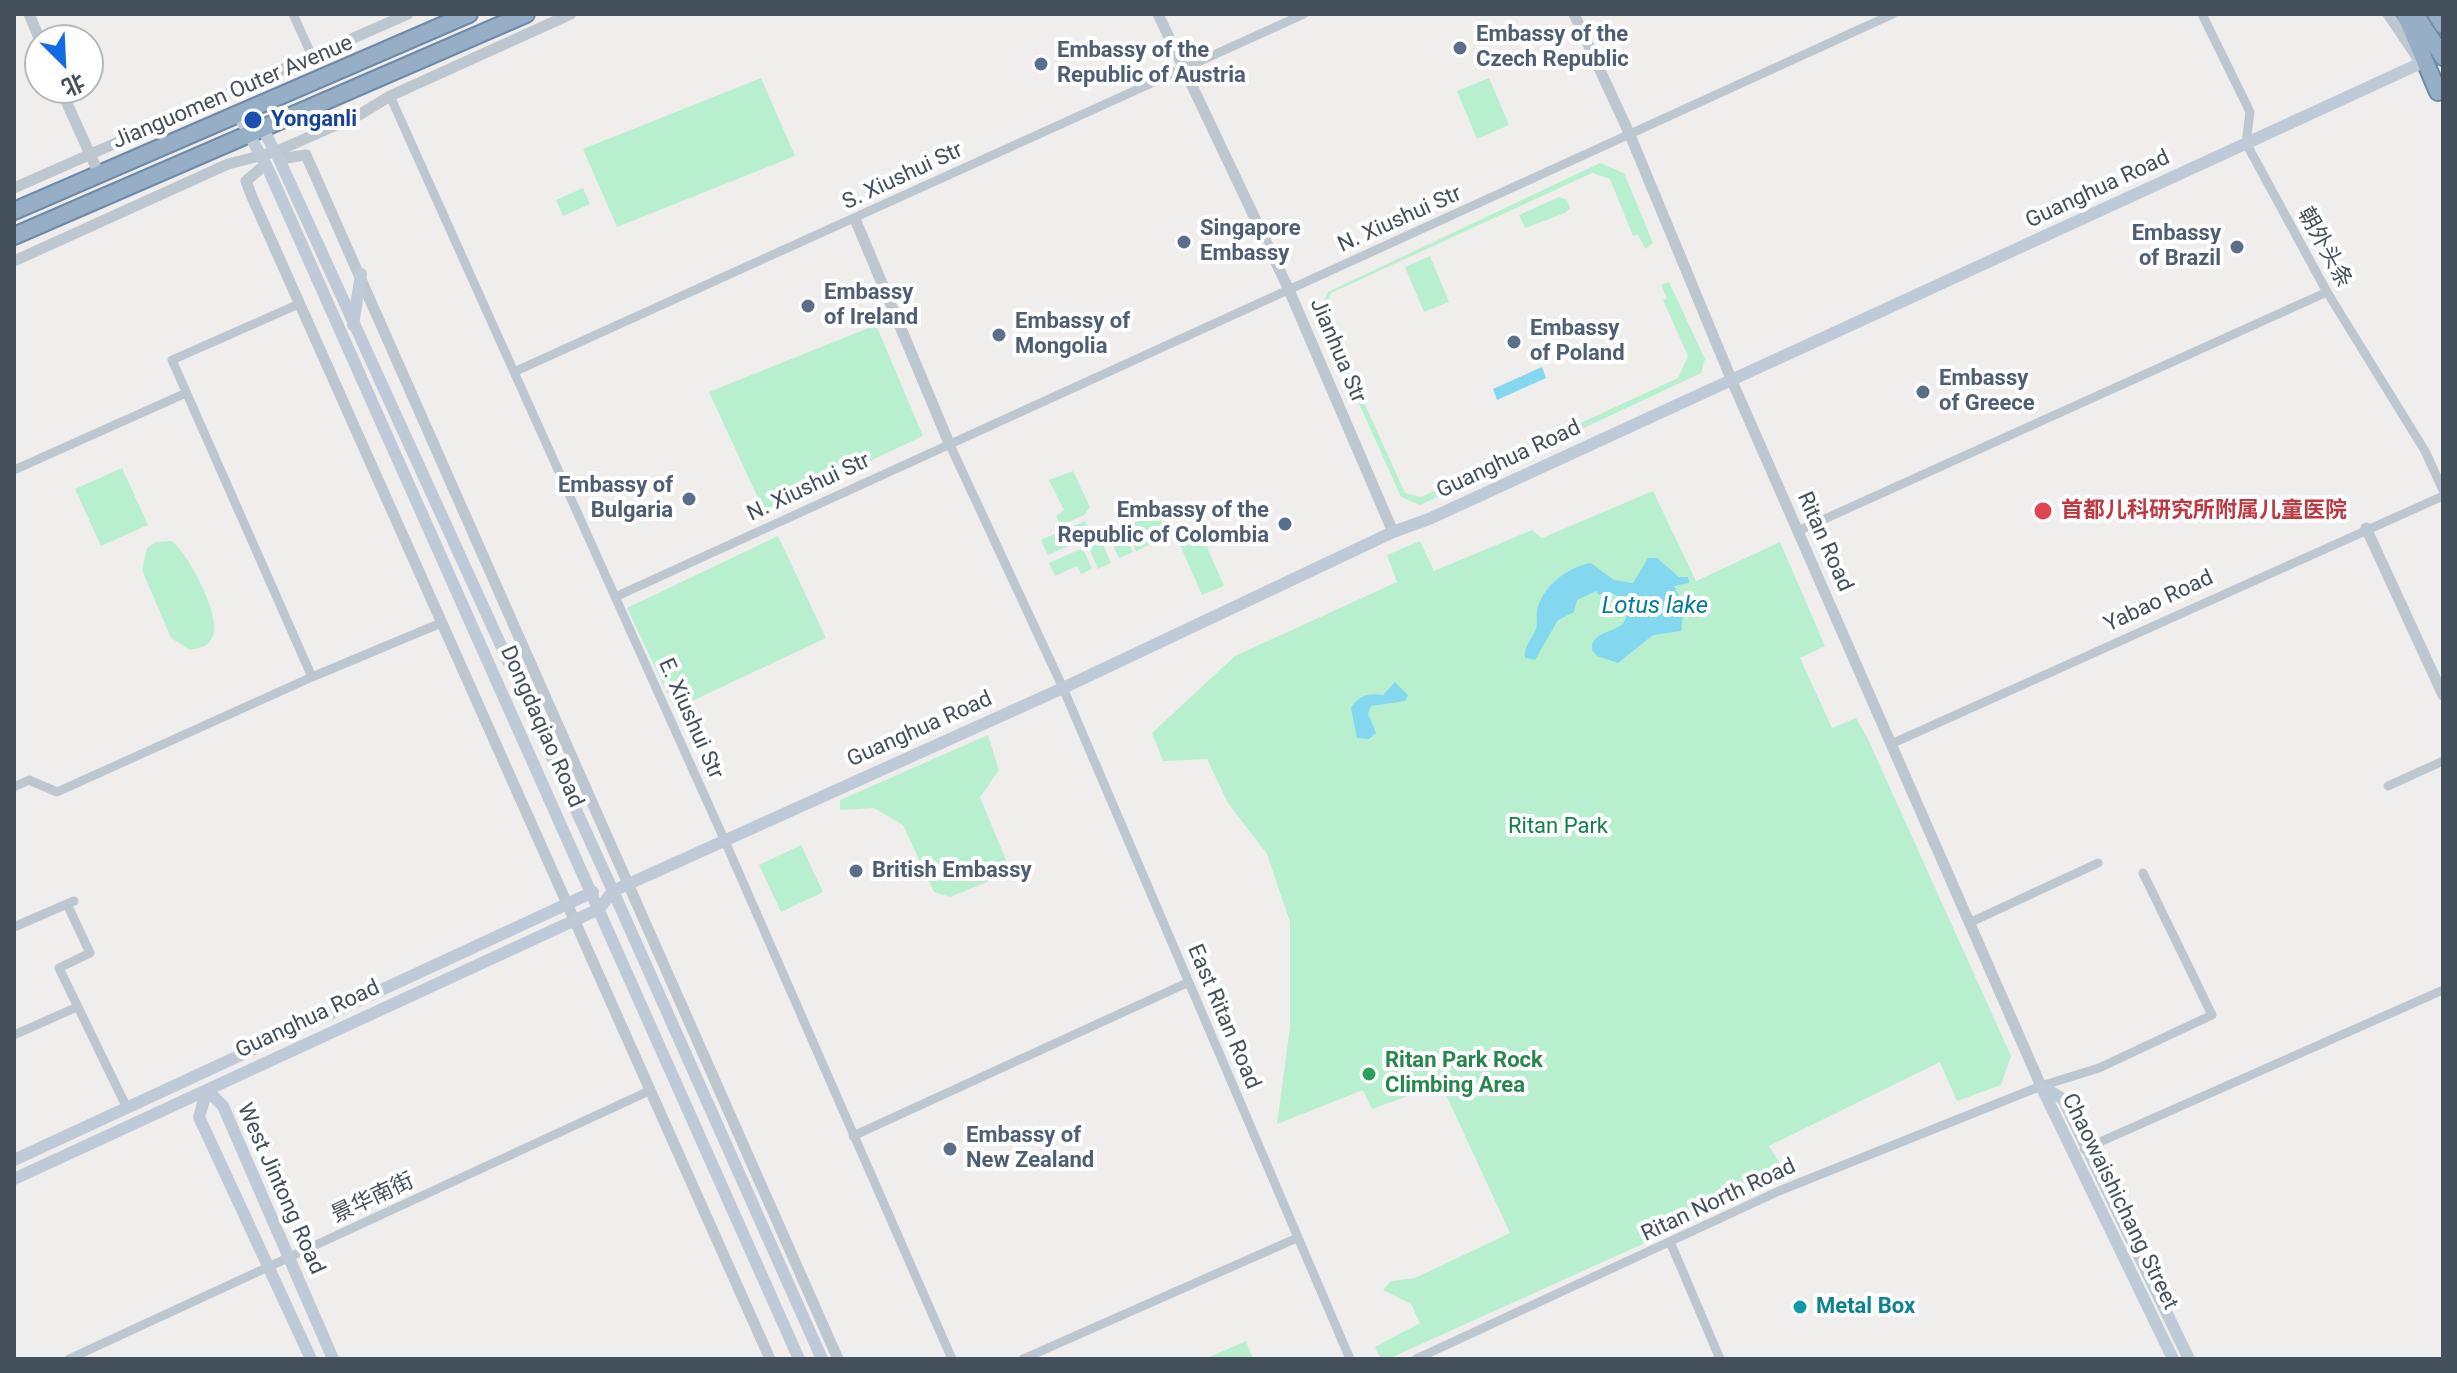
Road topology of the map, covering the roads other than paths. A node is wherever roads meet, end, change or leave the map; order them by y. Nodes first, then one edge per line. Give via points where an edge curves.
1 (293, 14) edge
2 (408, 14) edge
3 (469, 14) edge
4 (526, 14) edge
5 (571, 14) edge
6 (1158, 14) edge
7 (1304, 14) edge
8 (1574, 14) edge
9 (1892, 14) edge
10 (2202, 14) edge
11 (2388, 14) edge
12 (2405, 14) edge
13 (2415, 14) edge
14 (2436, 14) edge
15 (2443, 25) edge
16 (312, 56) junction
17 (2443, 57) edge
18 (2421, 63) junction
19 (1182, 69) junction
20 (390, 96) junction
21 (2440, 96) edge
22 (67, 104) edge
23 (245, 112) junction
24 (254, 132) junction
25 (1630, 135) junction
26 (2246, 143) junction
27 (89, 155) junction
28 (277, 155) junction
29 (263, 160) junction
30 (99, 174) junction
31 (14, 188) edge
32 (14, 211) edge
33 (855, 219) junction
34 (14, 236) edge
35 (14, 261) edge
36 (361, 274) junction
37 (1289, 290) junction
38 (2327, 292) junction
39 (299, 304) junction
40 (353, 325) junction
41 (516, 371) junction
42 (1732, 381) junction
43 (186, 393) junction
44 (949, 443) junction
45 (14, 470) edge
46 (2443, 490) edge
47 (2443, 496) edge
48 (2366, 528) junction
49 (1798, 531) junction
50 (1393, 532) junction
51 (615, 597) junction
52 (441, 623) junction
53 (312, 677) junction
54 (1063, 688) junction
55 (2443, 695) edge
56 (1891, 744) junction
57 (2443, 761) edge
58 (2388, 786) dead end
59 (14, 787) edge
60 (724, 839) junction
61 (2098, 863) dead end
62 (2143, 873) dead end
63 (629, 886) junction
64 (613, 891) junction
65 (593, 892) junction
66 (566, 906) junction
67 (599, 909) junction
68 (573, 921) junction
69 (1969, 923) junction
70 (14, 927) edge
71 (1189, 982) junction
72 (2443, 990) edge
73 (77, 1007) junction
74 (14, 1035) edge
75 (2041, 1086) junction
76 (207, 1090) junction
77 (649, 1091) junction
78 (127, 1108) junction
79 (853, 1136) junction
80 (2084, 1149) junction
81 (14, 1160) edge
82 (14, 1179) edge
83 (1297, 1238) junction
84 (1671, 1244) junction
85 (289, 1258) junction
86 (268, 1268) junction
87 (1443, 1347) junction
88 (69, 1359) edge
89 (311, 1359) edge
90 (333, 1359) edge
91 (770, 1359) edge
92 (799, 1359) edge
93 (822, 1359) edge
94 (838, 1359) edge
95 (952, 1359) edge
96 (1023, 1359) edge
97 (1350, 1359) edge
98 (1416, 1359) edge
99 (1449, 1359) edge
100 (1720, 1359) edge
101 (2173, 1359) edge
102 (2189, 1359) edge

1 - 16 street
2 - 16 street, Jianguomen Outer Avenue
3 - 23 highway, Jianguomen Outer Avenue
4 - 24 highway, Jianguomen Outer Avenue
5 - 20 street
6 - 19 street, Jianhua Str
7 - 19 street, S. Xiushui Str
8 - 25 street, Ritan Road
9 - 25 street, N. Xiushui Str
10 - 26 street, 朝外头条 via 2250,112
11 - 18 street
12 - 21 highway
13 - 17 highway
14 - 15 highway
16 - 27 street, Jianguomen Outer Avenue
18 - 21 street
18 - 26 main road, Guanghua Road
19 - 33 street, S. Xiushui Str
19 - 37 street, Jianhua Str
20 - 28 street
20 - 41 street, E. Xiushui Str
22 - 27 street
23 - 24 main road, Dongdaqiao Road
23 - 30 highway, Jianguomen Outer Avenue
24 - 28 main road, Dongdaqiao Road
24 - 29 main road, Dongdaqiao Road
24 - 34 highway, Jianguomen Outer Avenue
25 - 37 street, N. Xiushui Str
25 - 42 street, Ritan Road
26 - 38 street, 朝外头条
26 - 42 main road, Guanghua Road
27 - 30 street
27 - 31 street, Jianguomen Outer Avenue
28 - 29 street
28 - 36 street via 306,155
28 - 40 main road, Dongdaqiao Road
29 - 35 street via 228,164
29 - 39 street via 246,181
29 - 65 main road, Dongdaqiao Road
30 - 32 highway, Jianguomen Outer Avenue
33 - 41 street, S. Xiushui Str
33 - 44 street
36 - 40 main road
36 - 63 street
37 - 44 street, N. Xiushui Str
37 - 50 street, Jianhua Str
38 - 46 street, 朝外头条 via 2425,451
38 - 49 street
39 - 43 street via 172,360
39 - 52 street
40 - 64 main road, Dongdaqiao Road
41 - 51 street, E. Xiushui Str
42 - 49 street, Ritan Road
42 - 50 main road, Guanghua Road
43 - 45 street
43 - 53 street
44 - 51 street, N. Xiushui Str
44 - 54 street, East Ritan Road
47 - 48 street, Yabao Road
48 - 55 street
48 - 56 street, Yabao Road
49 - 56 street, Ritan Road
50 - 54 main road, Guanghua Road
51 - 60 street, E. Xiushui Str
52 - 53 street
52 - 66 street
53 - 59 street via 57,792 29,780
54 - 60 main road, Guanghua Road
54 - 71 street, East Ritan Road
56 - 69 street, Ritan Road
57 - 58 street
60 - 63 main road, Guanghua Road
60 - 79 street, E. Xiushui Str
61 - 69 street
62 - 75 street, Ritan North Road via 2212,1015 2099,1068
63 - 64 main road, Guanghua Road
63 - 94 street
64 - 65 street, Guanghua Road
64 - 67 main road, Guanghua Road
64 - 93 main road, Dongdaqiao Road
65 - 66 main road, Guanghua Road
65 - 67 main road, Dongdaqiao Road
66 - 68 street
66 - 78 main road, Guanghua Road
67 - 68 main road, Guanghua Road
67 - 92 main road, Dongdaqiao Road
68 - 76 main road, Guanghua Road
68 - 77 street
69 - 75 street, Ritan Road
70 - 73 street via 71,902 90,953 59,968
71 - 79 street
71 - 83 street, East Ritan Road
72 - 80 street
73 - 74 street
73 - 78 street
75 - 80 main road, Chaowaishichang Street via 2063,1099
75 - 84 street, Ritan North Road via 1779,1191
75 - 101 main road, Chaowaishichang Street
76 - 82 main road, Guanghua Road
76 - 85 main road, West Jintong Road via 223,1106
76 - 86 main road, West Jintong Road via 199,1117
77 - 85 street, 景华南街
77 - 91 street
78 - 81 main road, Guanghua Road
79 - 95 street, E. Xiushui Str
80 - 102 main road, Chaowaishichang Street
83 - 96 street
83 - 97 street, East Ritan Road
84 - 87 street, Ritan North Road
84 - 100 street
85 - 86 street, 景华南街
85 - 90 main road, West Jintong Road
86 - 88 street, 景华南街
86 - 89 main road, West Jintong Road
87 - 98 street, Ritan North Road
87 - 99 street

